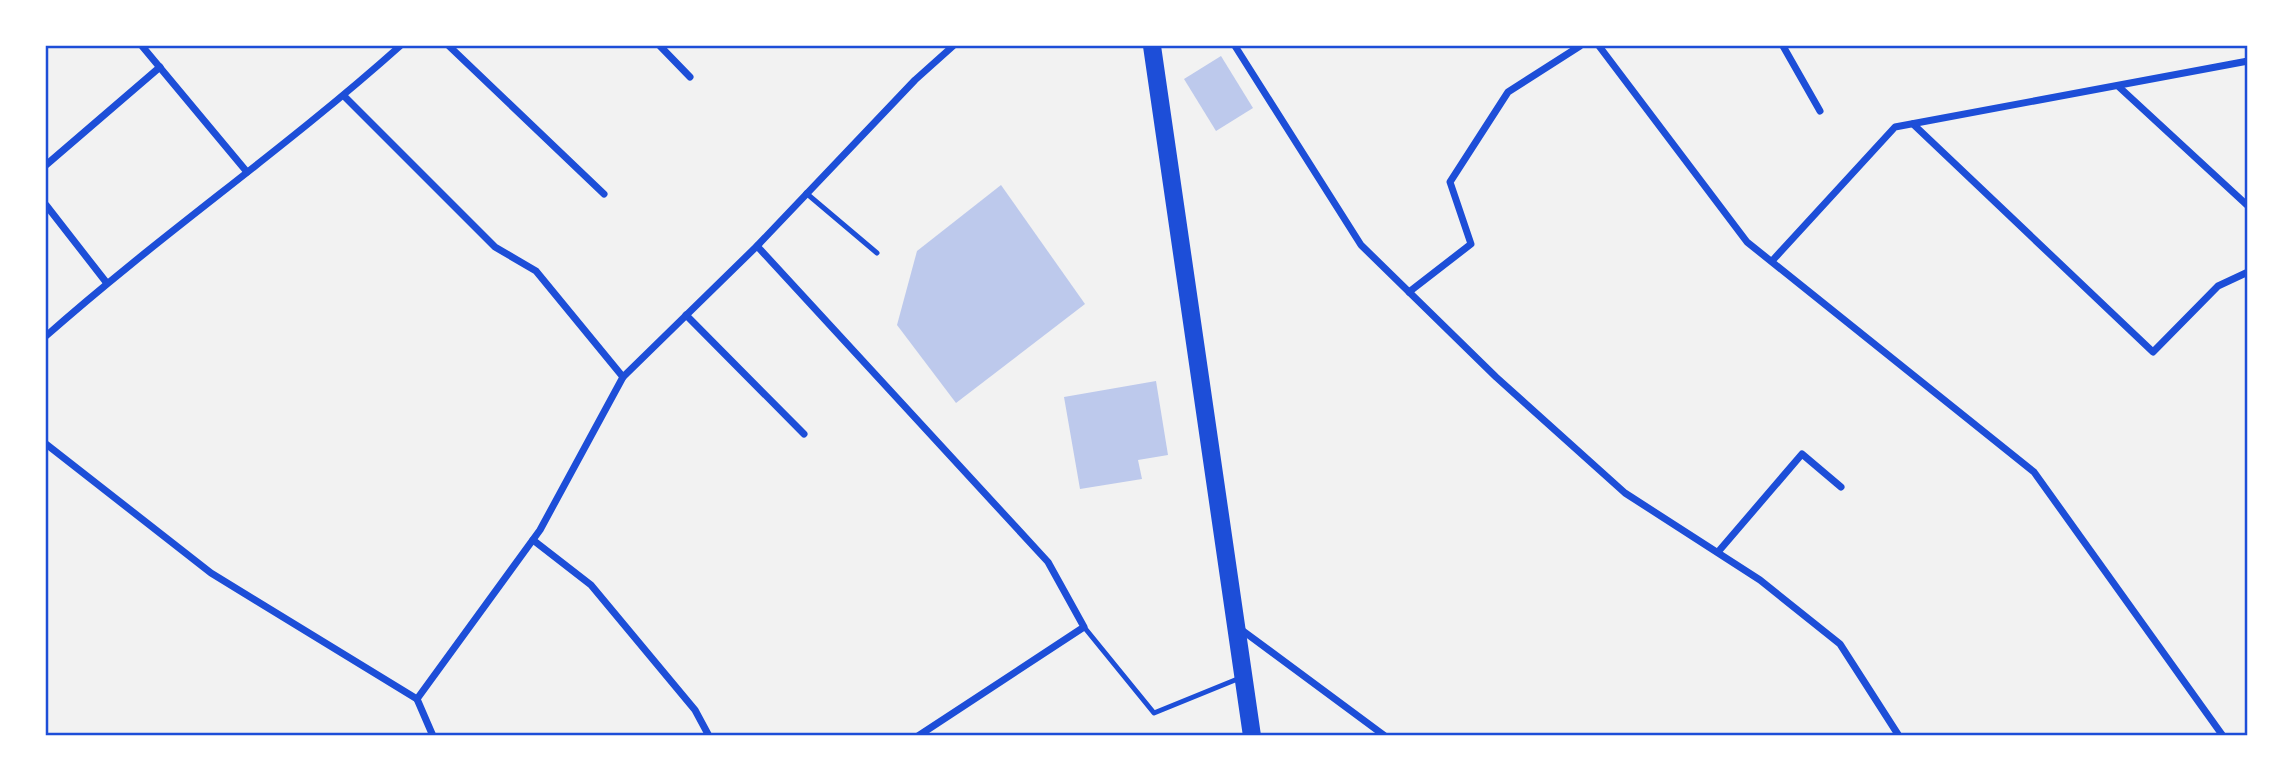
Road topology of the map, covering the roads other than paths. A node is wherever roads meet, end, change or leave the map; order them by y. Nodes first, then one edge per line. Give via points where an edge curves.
1 (142, 46) edge
2 (400, 46) edge
3 (449, 46) edge
4 (660, 46) edge
5 (953, 46) edge
6 (1152, 46) edge
7 (1235, 46) edge
8 (1599, 46) edge
9 (1783, 46) edge
10 (1576, 47) edge
11 (2248, 61) edge
12 (160, 67) junction
13 (690, 77) dead end
14 (2118, 86) junction
15 (344, 96) junction
16 (1820, 111) dead end
17 (1913, 124) junction
18 (46, 165) edge
19 (247, 172) junction
20 (806, 192) junction
21 (604, 194) dead end
22 (46, 205) edge
23 (2248, 206) edge
24 (757, 246) junction
25 (877, 253) dead end
26 (1772, 261) junction
27 (2248, 272) edge
28 (106, 282) junction
29 (1409, 292) junction
30 (686, 316) junction
31 (46, 336) edge
32 (623, 377) junction
33 (804, 434) dead end
34 (46, 444) edge
35 (1841, 486) dead end
36 (533, 540) junction
37 (1718, 552) junction
38 (1236, 626) junction
39 (1084, 627) junction
40 (1243, 676) junction
41 (417, 699) junction
42 (433, 736) edge
43 (709, 736) edge
44 (918, 736) edge
45 (1252, 736) edge
46 (1385, 736) edge
47 (1899, 736) edge
48 (2223, 736) edge

1 - 12 street
2 - 15 street
3 - 21 street
4 - 13 street
5 - 20 street
6 - 38 main road
7 - 29 street via 1361,245
8 - 26 street via 1747,242
9 - 16 street
10 - 29 street via 1508,92 1450,182 1471,244
11 - 14 street
12 - 18 street
12 - 19 street
14 - 17 street
14 - 23 street
15 - 19 street
15 - 32 street via 495,247 536,271
17 - 26 street via 1895,127
17 - 27 street via 2153,352 2218,286
19 - 28 street
20 - 24 street
20 - 25 lane
22 - 28 street
24 - 30 street
24 - 39 street via 1048,562
26 - 48 street via 2034,472
28 - 31 street
29 - 37 street via 1625,492
30 - 32 street
30 - 33 street
32 - 36 street
34 - 41 street via 211,573
35 - 37 street via 1802,454
36 - 41 street
36 - 43 street via 591,585 695,710
37 - 47 street via 1840,644
38 - 40 main road
38 - 46 street
39 - 40 lane via 1154,712
39 - 44 street
40 - 45 main road
41 - 42 street

